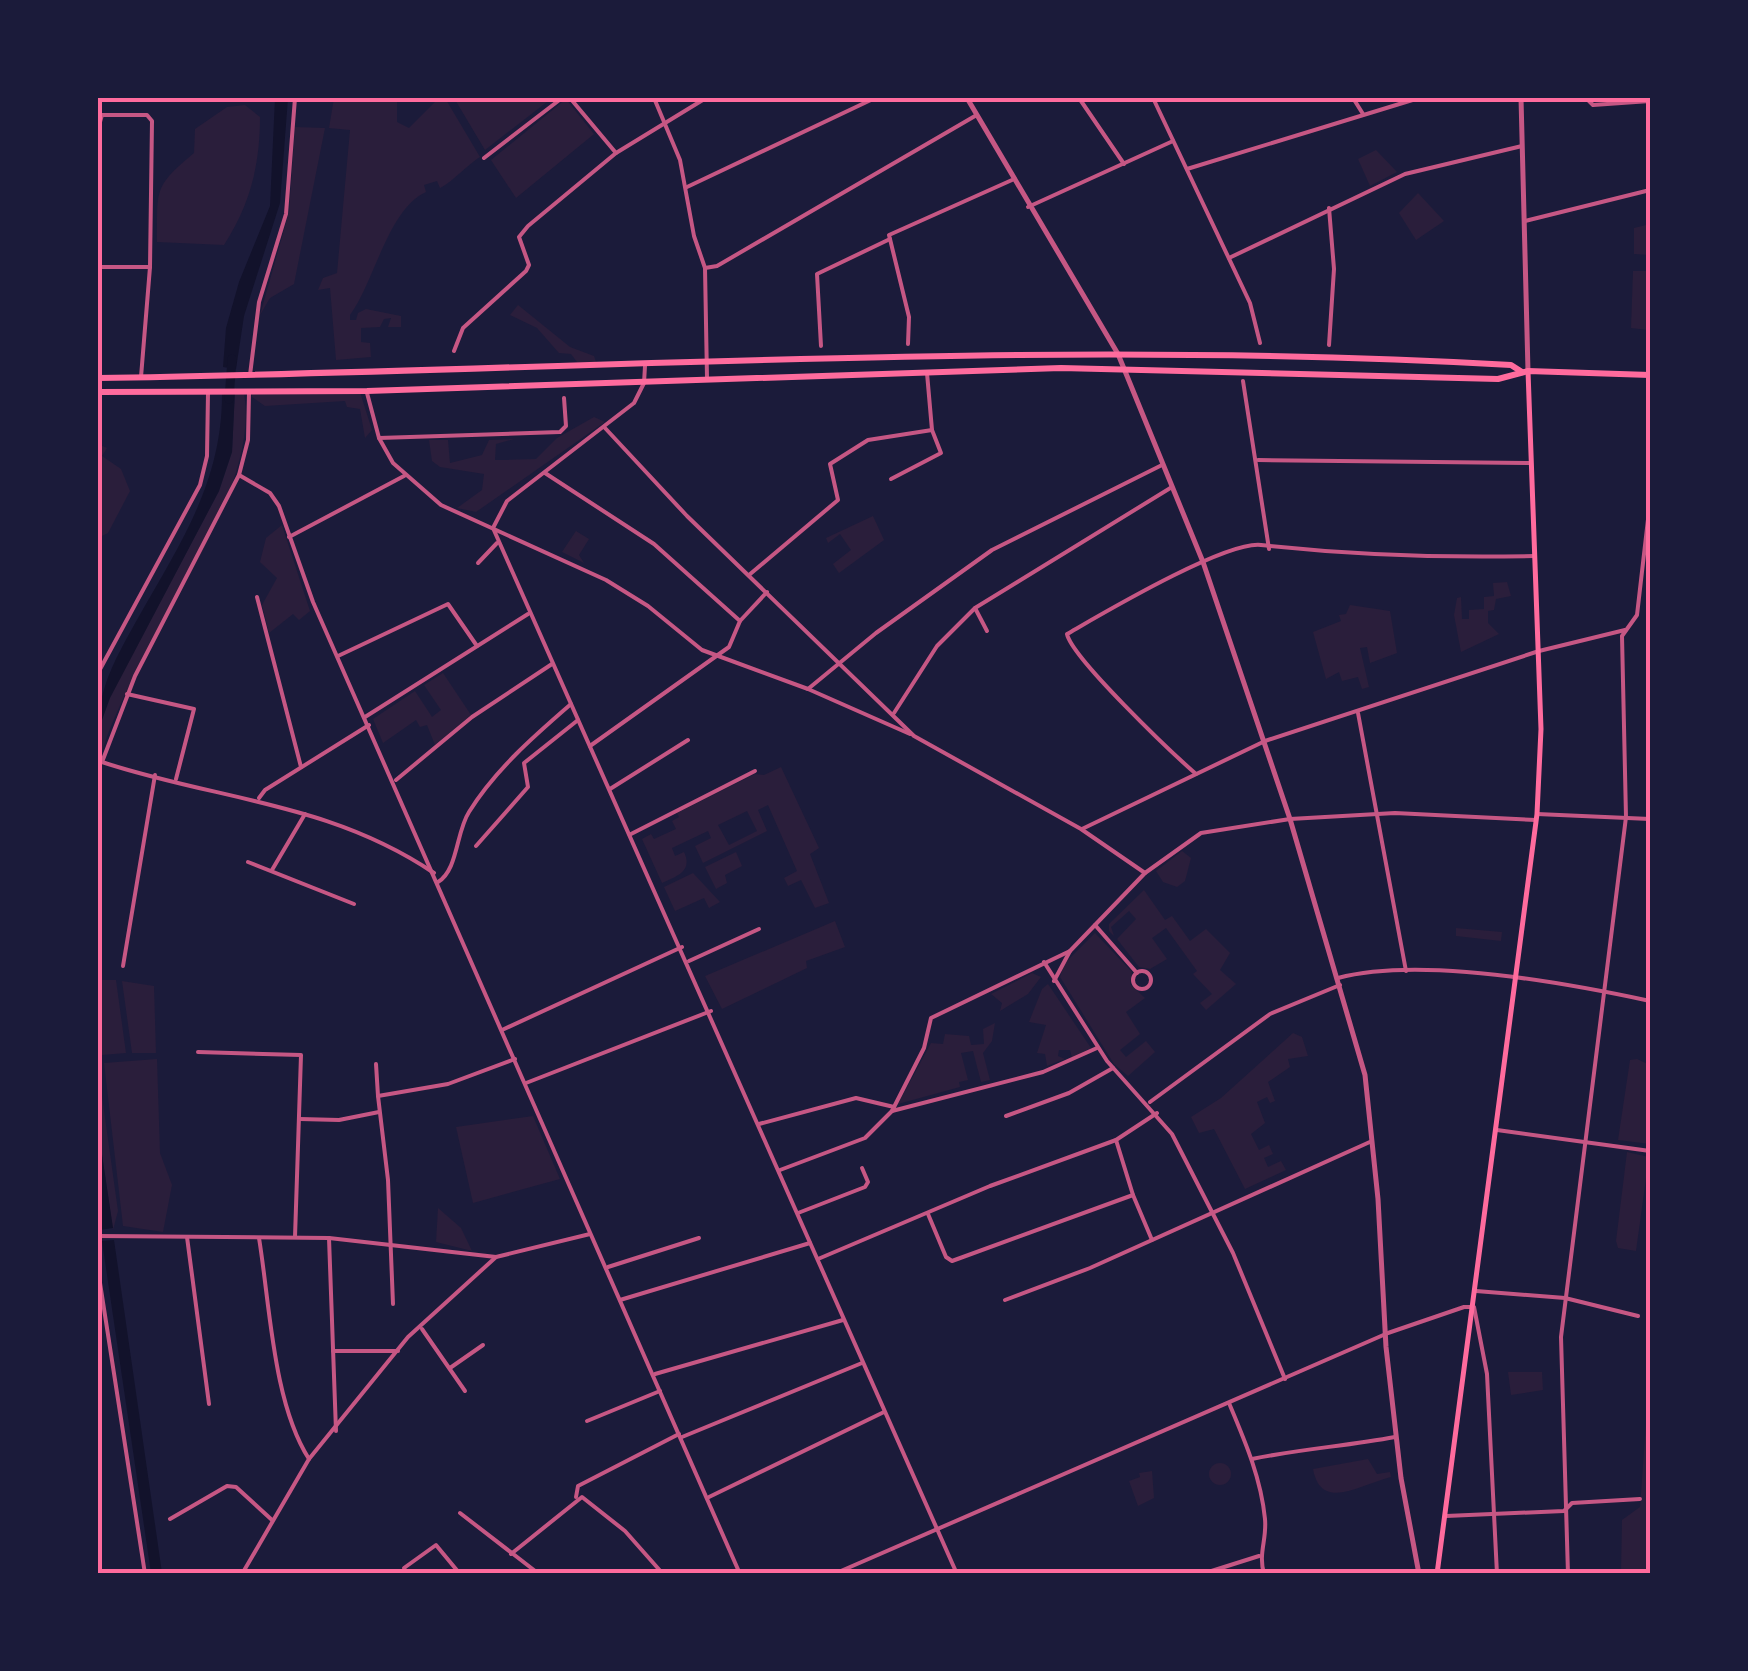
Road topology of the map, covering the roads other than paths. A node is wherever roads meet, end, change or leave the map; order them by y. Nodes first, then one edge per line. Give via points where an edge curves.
1 (294, 98) edge
2 (562, 98) edge
3 (570, 98) edge
4 (654, 98) edge
5 (706, 98) edge
6 (875, 98) edge
7 (968, 98) edge
8 (1079, 98) edge
9 (1153, 98) edge
10 (1353, 98) edge
11 (1419, 98) edge
12 (1521, 98) edge
13 (1586, 98) edge
14 (1650, 101) edge
15 (1363, 114) junction
16 (975, 116) junction
17 (665, 120) junction
18 (98, 129) edge
19 (1173, 141) junction
20 (1522, 146) junction
21 (616, 153) junction
22 (484, 158) dead end
23 (1124, 164) junction
24 (1187, 169) junction
25 (1012, 180) junction
26 (687, 187) junction
27 (1650, 190) edge
28 (1028, 207) junction
29 (1329, 208) junction
30 (1525, 221) junction
31 (890, 239) junction
32 (1230, 258) junction
33 (98, 267) edge
34 (150, 267) junction
35 (705, 268) junction
36 (1260, 343) dead end
37 (908, 344) dead end
38 (1329, 345) dead end
39 (821, 346) dead end
40 (454, 351) dead end
41 (1118, 354) junction
42 (706, 363) junction
43 (645, 366) junction
44 (1124, 368) junction
45 (1525, 371) junction
46 (926, 373) junction
47 (1650, 374) edge
48 (246, 375) junction
49 (140, 377) junction
50 (98, 378) edge
51 (708, 380) junction
52 (1243, 381) dead end
53 (644, 383) junction
54 (367, 391) junction
55 (98, 392) edge
56 (211, 393) junction
57 (245, 393) junction
58 (564, 398) dead end
59 (605, 428) junction
60 (932, 430) junction
61 (379, 438) junction
62 (1258, 460) junction
63 (1531, 463) junction
64 (1163, 464) junction
65 (545, 473) junction
66 (239, 475) junction
67 (404, 476) junction
68 (890, 480) dead end
69 (1172, 486) junction
70 (1650, 502) edge
71 (493, 528) junction
72 (289, 537) junction
73 (498, 543) junction
74 (1270, 549) junction
75 (1534, 556) junction
76 (1203, 562) junction
77 (478, 563) dead end
78 (750, 575) junction
79 (767, 592) junction
80 (256, 597) dead end
81 (975, 608) junction
82 (528, 614) junction
83 (740, 620) junction
84 (987, 630) dead end
85 (1626, 630) junction
86 (477, 646) junction
87 (1539, 651) junction
88 (714, 655) junction
89 (338, 656) junction
90 (838, 662) junction
91 (552, 664) junction
92 (98, 674) edge
93 (808, 688) junction
94 (127, 694) junction
95 (571, 704) junction
96 (1358, 712) junction
97 (893, 714) junction
98 (365, 716) junction
99 (578, 720) junction
100 (370, 726) junction
101 (914, 736) junction
102 (688, 740) dead end
103 (1266, 741) junction
104 (590, 746) junction
105 (301, 768) junction
106 (755, 771) dead end
107 (1196, 774) junction
108 (155, 776) junction
109 (176, 780) junction
110 (394, 782) junction
111 (610, 790) junction
112 (259, 798) junction
113 (306, 812) junction
114 (1378, 814) junction
115 (1537, 817) junction
116 (1626, 817) junction
117 (1290, 819) junction
118 (1650, 819) edge
119 (1082, 829) junction
120 (630, 834) junction
121 (476, 846) dead end
122 (248, 862) dead end
123 (272, 870) junction
124 (434, 873) junction
125 (1145, 874) junction
126 (438, 882) junction
127 (354, 904) dead end
128 (1095, 925) junction
129 (759, 929) dead end
130 (682, 946) junction
131 (1070, 951) junction
132 (688, 961) junction
133 (1044, 962) junction
134 (124, 966) dead end
135 (1137, 972) dead end
136 (1406, 972) junction
137 (1054, 980) junction
138 (1518, 980) junction
139 (1339, 981) junction
140 (1608, 992) junction
141 (1650, 1001) edge
142 (711, 1011) junction
143 (502, 1030) junction
144 (1097, 1048) junction
145 (198, 1052) dead end
146 (515, 1058) junction
147 (376, 1064) dead end
148 (1113, 1068) junction
149 (526, 1083) junction
150 (378, 1096) junction
151 (1149, 1103) junction
152 (893, 1109) junction
153 (380, 1112) junction
154 (1157, 1113) junction
155 (1006, 1116) dead end
156 (300, 1119) junction
157 (760, 1124) junction
158 (1496, 1130) junction
159 (1116, 1140) junction
160 (1372, 1140) junction
161 (1585, 1142) junction
162 (1650, 1151) edge
163 (862, 1168) dead end
164 (780, 1170) junction
165 (1133, 1195) junction
166 (927, 1212) junction
167 (1213, 1212) junction
168 (798, 1213) junction
169 (590, 1234) junction
170 (98, 1236) edge
171 (187, 1238) junction
172 (259, 1238) junction
173 (295, 1238) junction
174 (329, 1238) junction
175 (698, 1238) dead end
176 (1152, 1240) junction
177 (391, 1242) junction
178 (810, 1243) junction
179 (496, 1257) junction
180 (817, 1260) junction
181 (606, 1268) junction
182 (98, 1270) edge
183 (1476, 1290) junction
184 (1565, 1298) junction
185 (620, 1300) junction
186 (1005, 1300) dead end
187 (393, 1304) dead end
188 (1474, 1307) junction
189 (1638, 1316) dead end
190 (842, 1320) junction
191 (422, 1329) junction
192 (1388, 1333) junction
193 (484, 1345) dead end
194 (334, 1351) junction
195 (398, 1351) junction
196 (862, 1363) junction
197 (449, 1368) junction
198 (653, 1374) junction
199 (1285, 1379) junction
200 (465, 1391) dead end
201 (660, 1391) junction
202 (1229, 1403) junction
203 (209, 1404) dead end
204 (884, 1412) junction
205 (586, 1421) dead end
206 (336, 1431) junction
207 (680, 1435) junction
208 (1397, 1437) junction
209 (309, 1459) junction
210 (1252, 1459) junction
211 (707, 1498) junction
212 (576, 1499) junction
213 (1640, 1499) dead end
214 (1564, 1511) junction
215 (460, 1513) dead end
216 (1446, 1516) junction
217 (1494, 1516) junction
218 (170, 1519) dead end
219 (272, 1520) junction
220 (937, 1529) junction
221 (511, 1554) junction
222 (1259, 1556) junction
223 (144, 1574) edge
224 (242, 1574) edge
225 (406, 1574) edge
226 (460, 1574) edge
227 (539, 1574) edge
228 (663, 1574) edge
229 (740, 1574) edge
230 (834, 1574) edge
231 (957, 1574) edge
232 (1202, 1574) edge
233 (1264, 1574) edge
234 (1418, 1574) edge
235 (1438, 1574) edge
236 (1497, 1574) edge
237 (1568, 1574) edge

1 - 48 street via 286,214
2 - 22 street
3 - 21 street
4 - 17 street
5 - 17 street
6 - 26 street
7 - 16 street
8 - 23 street
9 - 19 street
10 - 15 street
11 - 15 street
12 - 20 street
13 - 14 street via 1593,104
15 - 24 street
16 - 25 street
16 - 35 street
17 - 21 street
17 - 26 street
18 - 34 street via 109,114 152,120
19 - 23 street
19 - 24 street
20 - 29 street via 1404,174
20 - 30 street
21 - 40 street via 522,232 520,245 530,265 463,328
23 - 28 street
24 - 32 street
25 - 28 street
25 - 31 street
26 - 35 street
27 - 30 street
28 - 41 street
29 - 32 street
29 - 38 street
30 - 45 street
31 - 37 street via 909,317
31 - 39 street via 816,274
32 - 36 street
33 - 34 street
34 - 49 street
35 - 42 street
41 - 42 highway
41 - 44 street
41 - 45 highway via 1330,356
42 - 43 highway
42 - 51 street
43 - 48 highway
43 - 53 street
44 - 45 highway via 1498,378
44 - 46 highway
44 - 64 street
45 - 47 highway
45 - 63 main road
46 - 51 highway
46 - 60 street
48 - 49 highway
49 - 50 highway
51 - 53 highway
52 - 62 street
53 - 54 highway
53 - 59 street via 634,403
54 - 57 highway
54 - 61 street
55 - 56 highway
56 - 57 highway
56 - 92 street via 200,484
57 - 66 street via 248,440
58 - 61 street via 566,426 560,432
59 - 65 street
59 - 78 street
60 - 68 street via 940,454
60 - 78 street via 868,440 830,464 838,500
61 - 67 street
62 - 63 street
62 - 74 street
63 - 75 main road
64 - 69 street
64 - 90 street via 992,550
65 - 71 street via 500,509
65 - 83 street via 654,544
66 - 72 street via 275,499
66 - 94 street
67 - 71 street via 441,506
67 - 72 street
69 - 76 street
69 - 81 street
70 - 85 street via 1637,615
71 - 73 street
71 - 88 street via 634,596
72 - 89 street
73 - 77 street
73 - 82 street
74 - 75 street via 1412,558
74 - 76 street via 1254,546
75 - 87 main road
76 - 103 street
76 - 107 street via 1067,638
78 - 79 street
79 - 83 street
79 - 90 street
80 - 105 street
81 - 84 street
81 - 97 street via 937,646
82 - 86 street
82 - 91 street
83 - 88 street via 729,647
85 - 87 street
85 - 116 street
86 - 89 street via 448,604
86 - 98 street
87 - 96 street
87 - 115 main road
88 - 93 street
88 - 104 street
89 - 98 street
90 - 93 street
90 - 97 street
91 - 95 street
91 - 110 street via 472,717
93 - 101 street
94 - 108 street via 102,762
94 - 109 street via 194,709
95 - 99 street
95 - 126 street via 476,801 448,873
96 - 103 street
96 - 114 street
97 - 101 street
98 - 100 street
99 - 104 street
99 - 121 street via 524,763 528,787
100 - 105 street
100 - 110 street
101 - 119 street
102 - 111 street
103 - 107 street
103 - 117 street
104 - 111 street
105 - 112 street
106 - 120 street
107 - 119 street
108 - 109 street
108 - 134 street
109 - 112 street
110 - 124 street
111 - 120 street
112 - 113 street
113 - 123 street
113 - 124 street via 362,832
114 - 115 street
114 - 117 street
114 - 136 street
115 - 116 street
115 - 138 main road
116 - 118 street
116 - 140 street
117 - 125 street via 1201,833
117 - 139 street
119 - 125 street
120 - 130 street
122 - 123 street
123 - 127 street
124 - 126 street
125 - 128 street
126 - 143 street
128 - 131 street
128 - 135 street
129 - 132 street
130 - 132 street
130 - 143 street
131 - 133 street
131 - 137 street
132 - 142 street
133 - 137 street
133 - 152 street via 931,1018 924,1048
136 - 138 street
136 - 139 street
137 - 144 street
138 - 140 street
138 - 158 main road
139 - 151 street via 1270,1014
139 - 160 street via 1364,1074
140 - 141 street
140 - 161 street
142 - 149 street
142 - 157 street
143 - 146 street
144 - 148 street
144 - 152 street via 1044,1072
145 - 156 street via 302,1056
146 - 149 street
146 - 150 street via 448,1084
147 - 150 street
148 - 151 street
148 - 155 street
149 - 169 street
150 - 153 street
151 - 154 street
152 - 157 street via 856,1098
152 - 164 street via 865,1138
153 - 156 street
153 - 177 street
154 - 159 street
154 - 167 street
156 - 173 street
157 - 164 street
158 - 161 street
158 - 183 main road
159 - 165 street
159 - 166 street
160 - 167 street
160 - 192 street
161 - 162 street
161 - 184 street
163 - 168 street via 864,1187
164 - 168 street
165 - 166 street via 952,1261
165 - 176 street
166 - 180 street
167 - 176 street
167 - 199 street
168 - 178 street
169 - 179 street
169 - 181 street
170 - 171 street
171 - 172 street
171 - 203 street
172 - 173 street
172 - 209 street via 287,1410
173 - 174 street
174 - 177 street
174 - 194 street
175 - 181 street
176 - 186 street
177 - 179 street
177 - 187 street
178 - 180 street
178 - 185 street
179 - 191 street
180 - 190 street
181 - 185 street
182 - 223 street
183 - 184 street
183 - 188 main road
184 - 189 street
184 - 214 street
185 - 198 street
188 - 192 street
188 - 216 main road
188 - 217 street via 1487,1374
190 - 196 street
190 - 198 street
191 - 195 street
191 - 197 street
192 - 199 street
192 - 208 street
193 - 197 street
194 - 195 street
194 - 206 street
195 - 206 street
196 - 204 street
196 - 207 street
197 - 200 street
198 - 201 street
199 - 202 street
201 - 205 street
201 - 207 street
202 - 210 street
202 - 220 street
204 - 211 street
204 - 220 street
206 - 209 street
207 - 211 street
207 - 212 street via 578,1486
208 - 210 street
208 - 234 street
209 - 219 street
210 - 222 street via 1266,1524
211 - 229 street
212 - 221 street
212 - 228 street via 594,1504
213 - 214 street via 1572,1503
214 - 217 street
214 - 237 street
215 - 221 street
216 - 217 street
216 - 235 main road
217 - 236 street
218 - 219 street via 227,1486
219 - 224 street
220 - 230 street
220 - 231 street
221 - 227 street
222 - 232 street
222 - 233 street
225 - 226 street via 404,1568 436,1545

